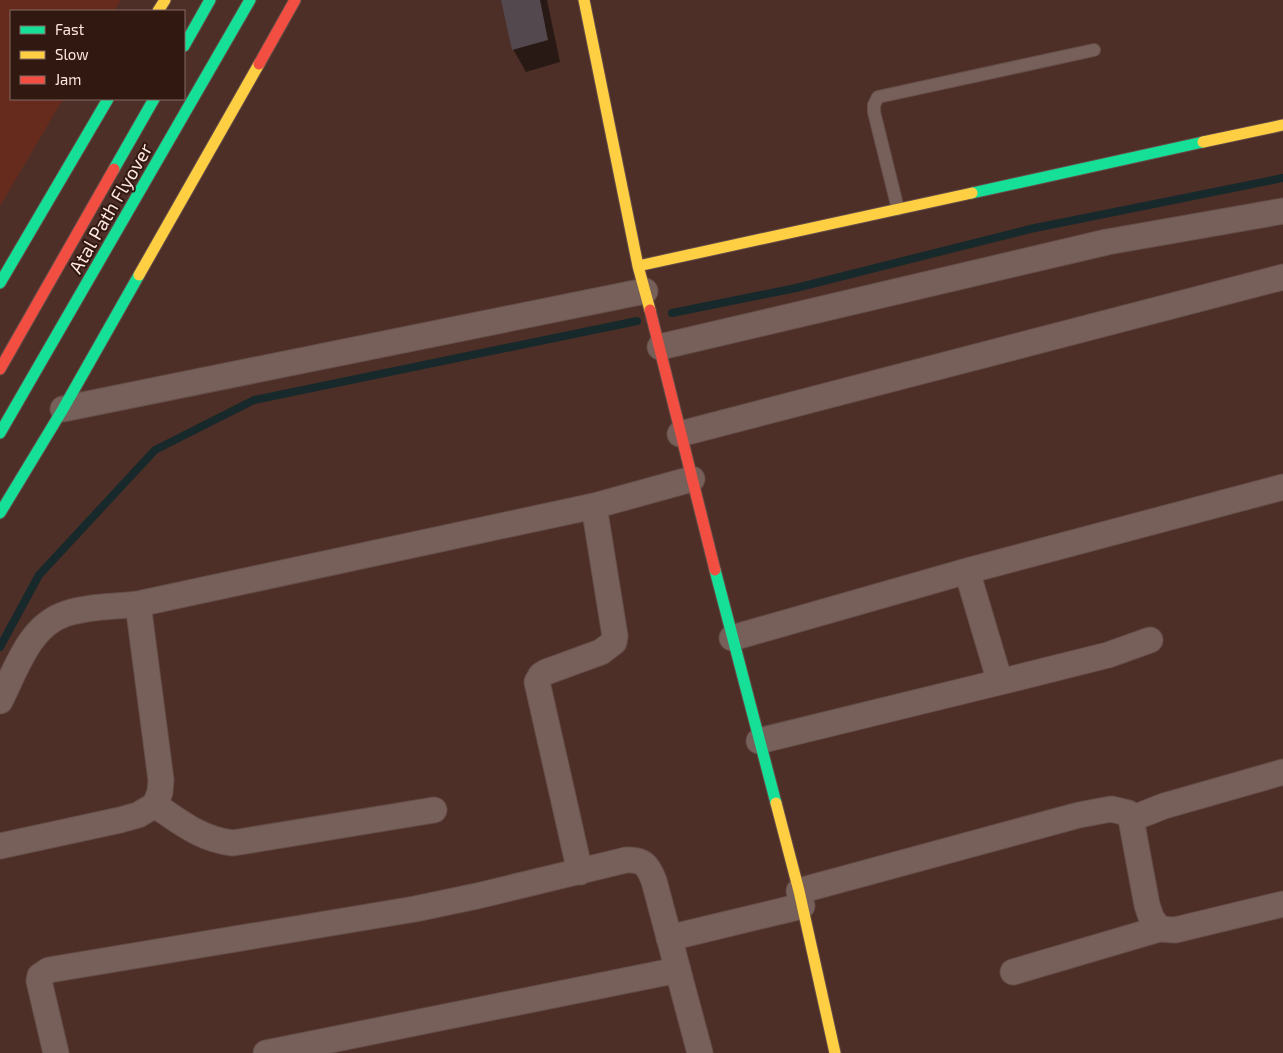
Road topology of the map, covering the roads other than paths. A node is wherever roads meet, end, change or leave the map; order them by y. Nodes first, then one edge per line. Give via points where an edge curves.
1 (210, 0) edge
2 (250, 0) edge
3 (295, 0) edge
4 (584, 0) edge
5 (185, 44) edge
6 (1094, 50) dead end
7 (107, 100) edge
8 (153, 100) edge
9 (1283, 125) edge
10 (898, 209) junction
11 (1283, 211) edge
12 (638, 266) junction
13 (1283, 277) edge
14 (0, 283) edge
15 (645, 291) junction
16 (660, 347) junction
17 (0, 369) edge
18 (63, 409) junction
19 (0, 433) edge
20 (680, 434) junction
21 (692, 479) junction
22 (1283, 488) edge
23 (594, 506) junction
24 (0, 513) edge
25 (967, 571) junction
26 (138, 604) junction
27 (732, 638) junction
28 (1150, 640) dead end
29 (1000, 682) junction
30 (0, 701) edge
31 (758, 741) junction
32 (1283, 772) edge
33 (156, 805) junction
34 (434, 810) dead end
35 (1131, 819) junction
36 (0, 846) edge
37 (580, 872) junction
38 (800, 898) junction
39 (1283, 904) edge
40 (1159, 929) junction
41 (670, 938) junction
42 (678, 970) junction
43 (1013, 972) dead end
44 (56, 1053) edge
45 (266, 1053) edge
46 (700, 1053) edge
47 (835, 1053) edge

1 - 5 street
2 - 19 street, Atal Path Flyover
3 - 18 street
4 - 12 street
6 - 10 lane via 878,97 874,112
7 - 14 street
8 - 17 street, Atal Path Flyover
9 - 10 street
10 - 12 street
11 - 16 street via 1107,242
12 - 15 street
13 - 20 street
15 - 16 street
15 - 18 street
16 - 20 street
18 - 24 street
20 - 21 street
21 - 23 street
21 - 27 street
22 - 25 street
23 - 26 street
23 - 37 street via 614,642 601,652 541,674 537,682
25 - 27 street
25 - 29 street
26 - 30 street via 64,614 47,625 26,649
26 - 33 street via 161,780
27 - 31 street
28 - 29 street via 1108,655
29 - 31 street
31 - 38 street
32 - 35 street via 1164,806
33 - 34 street via 203,836 233,843
33 - 36 street via 120,820
35 - 38 street via 1128,813 1111,809 1080,815
35 - 40 street via 1147,905
37 - 41 street via 626,860 637,859 644,863 654,881
37 - 44 street via 415,909 49,970 40,976 39,981
38 - 41 street
38 - 47 street
39 - 40 street via 1175,930
40 - 43 street
41 - 42 street
42 - 45 street
42 - 46 street

